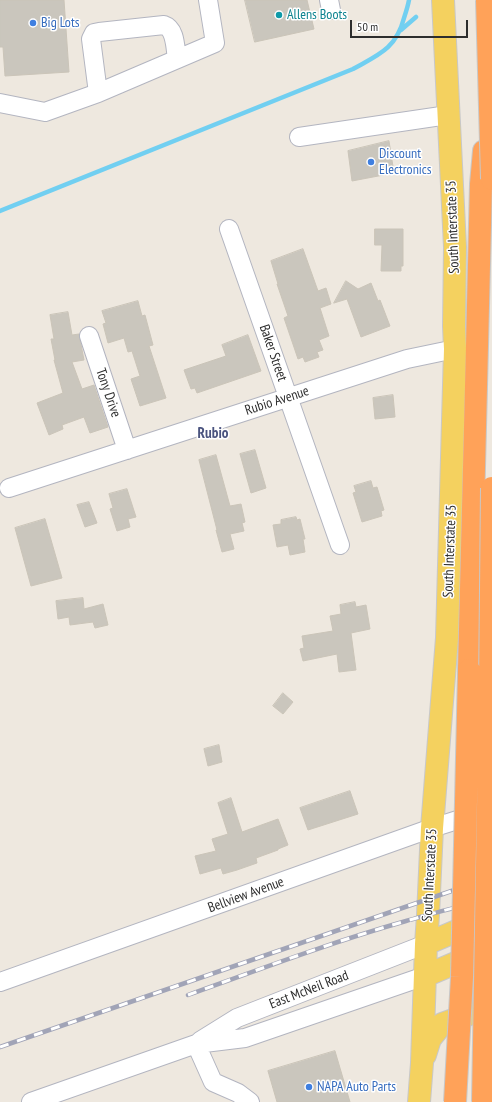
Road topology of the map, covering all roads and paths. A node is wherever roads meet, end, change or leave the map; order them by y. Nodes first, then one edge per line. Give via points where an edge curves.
1 (208, 0) edge
2 (443, 0) edge
3 (488, 0) edge
4 (492, 52) edge
5 (177, 59) junction
6 (98, 93) junction
7 (0, 103) edge
8 (448, 114) junction
9 (299, 137) dead end
10 (492, 179) edge
11 (229, 229) dead end
12 (89, 336) dead end
13 (455, 349) junction
14 (288, 397) junction
15 (127, 450) junction
16 (9, 488) dead end
17 (492, 488) edge
18 (340, 545) dead end
19 (447, 638) junction
20 (492, 711) edge
21 (492, 809) edge
22 (432, 828) junction
23 (492, 916) edge
24 (426, 944) junction
25 (492, 947) edge
26 (425, 976) junction
27 (0, 982) edge
28 (492, 1006) edge
29 (196, 1044) junction
30 (422, 1063) junction
31 (31, 1102) edge
32 (250, 1102) edge
33 (419, 1102) edge
34 (455, 1102) edge
35 (483, 1102) edge

1 - 5 street via 215,43
2 - 8 main road, South Interstate 35
3 - 10 highway, bridge
4 - 34 highway, bridge via 481,184 462,976
5 - 6 street
5 - 6 street via 169,26 94,33 91,39
6 - 7 street via 45,112
8 - 9 street
8 - 13 main road, South Interstate 35 via 455,247
11 - 14 street, Baker Street
12 - 15 street, Tony Drive
13 - 14 street, Rubio Avenue via 407,359
13 - 19 main road, South Interstate 35
14 - 15 street, Rubio Avenue
14 - 18 street, Baker Street
15 - 16 street, Rubio Avenue
17 - 35 highway, bridge
19 - 20 main road via 462,686 473,702
19 - 22 main road, South Interstate 35
21 - 22 street, Bellview Avenue
22 - 24 main road, South Interstate 35
22 - 27 street, Bellview Avenue
23 - 24 main road
24 - 26 main road, South Interstate 35
24 - 29 street, East McNeil Road via 237,1018
25 - 26 main road
26 - 29 street, East McNeil Road via 245,1038
26 - 30 main road, South Interstate 35
28 - 30 main road via 442,1024 430,1039
29 - 31 street, East McNeil Road
29 - 32 street via 213,1082 238,1093
30 - 33 main road, South Interstate 35

